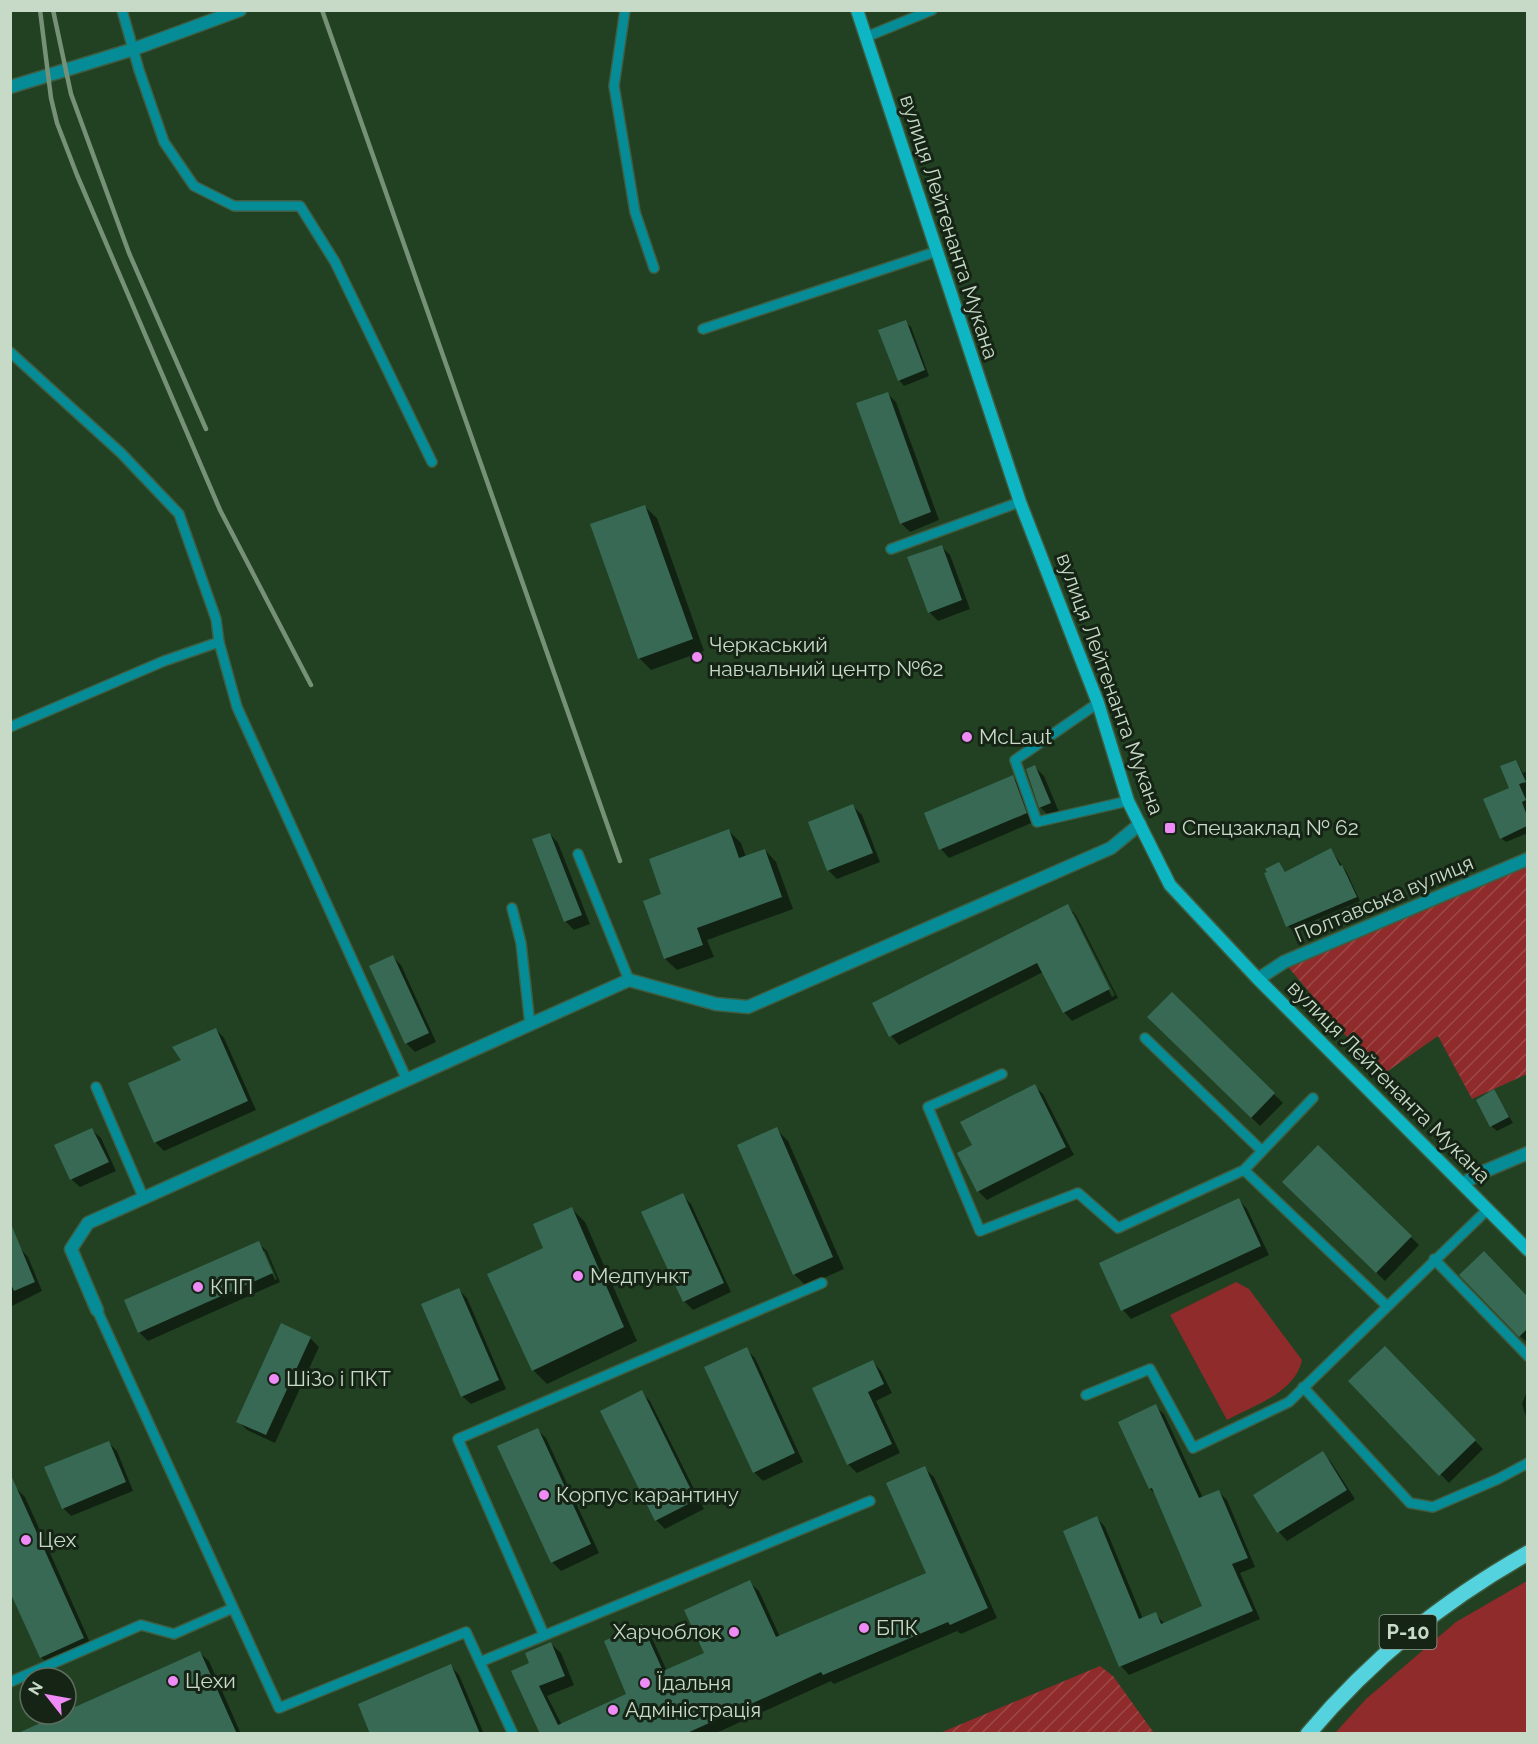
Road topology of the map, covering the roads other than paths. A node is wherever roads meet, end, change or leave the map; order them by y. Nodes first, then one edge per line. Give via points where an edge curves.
1 (122, 10) edge
2 (240, 10) edge
3 (625, 10) edge
4 (857, 10) edge
5 (932, 10) edge
6 (866, 37) junction
7 (134, 49) junction
8 (10, 87) edge
9 (935, 252) junction
10 (654, 268) dead end
11 (703, 329) dead end
12 (10, 352) edge
13 (432, 462) dead end
14 (1020, 502) junction
15 (891, 549) dead end
16 (219, 642) junction
17 (1098, 703) junction
18 (10, 727) edge
19 (1128, 801) junction
20 (1140, 824) junction
21 (578, 854) dead end
22 (1527, 859) edge
23 (512, 909) dead end
24 (1258, 979) junction
25 (629, 980) junction
26 (530, 1025) junction
27 (1145, 1038) dead end
28 (1002, 1074) dead end
29 (407, 1080) junction
30 (96, 1087) dead end
31 (1313, 1098) dead end
32 (1262, 1151) junction
33 (1527, 1153) edge
34 (1244, 1170) junction
35 (1463, 1185) junction
36 (144, 1199) junction
37 (1488, 1209) junction
38 (1527, 1250) edge
39 (1434, 1259) junction
40 (822, 1283) dead end
41 (1386, 1305) junction
42 (97, 1310) joint
43 (1527, 1356) edge
44 (1303, 1387) junction
45 (1086, 1395) dead end
46 (1527, 1463) edge
47 (870, 1501) dead end
48 (1527, 1553) edge
49 (233, 1608) junction
50 (544, 1635) junction
51 (480, 1662) junction
52 (10, 1682) edge
53 (513, 1734) edge
54 (1308, 1734) edge

1 - 7 lane
2 - 7 street
3 - 10 lane via 614,86 635,212
4 - 6 main road, вулиця Лейтенанта Мукана
5 - 6 lane
6 - 9 main road, вулиця Лейтенанта Мукана
7 - 8 street
7 - 13 lane via 164,142 194,186 234,206 300,206 335,262
9 - 11 lane
9 - 14 main road, вулиця Лейтенанта Мукана
12 - 16 lane via 121,453 179,514 216,619
14 - 15 lane
14 - 17 main road, вулиця Лейтенанта Мукана
16 - 18 lane via 164,661
16 - 29 lane via 237,707
17 - 19 main road, вулиця Лейтенанта Мукана
17 - 19 lane via 1015,760 1037,822
19 - 20 main road, вулиця Лейтенанта Мукана
20 - 24 main road, вулиця Лейтенанта Мукана via 1170,885
20 - 25 street via 1111,848 748,1007 717,1004
21 - 25 lane
22 - 24 street, Полтавська вулиця via 1284,962
23 - 26 lane via 521,943
24 - 35 main road, вулиця Лейтенанта Мукана
25 - 26 street
26 - 29 street
27 - 32 lane
28 - 34 lane via 928,1107 980,1231 1077,1193 1118,1228
29 - 36 street
30 - 36 lane
31 - 32 lane
32 - 34 lane
33 - 35 street via 1478,1174
34 - 41 lane
35 - 37 main road, вулиця Лейтенанта Мукана
36 - 42 street via 88,1223 71,1249
37 - 38 main road, вулиця Лейтенанта Мукана
37 - 39 lane
39 - 41 lane
39 - 43 lane
40 - 50 lane via 458,1439
41 - 44 lane
42 - 49 lane
44 - 45 lane via 1289,1402 1193,1448 1150,1369
44 - 46 lane via 1410,1503 1433,1507
47 - 50 lane
48 - 54 main road, Р-10 via 1457,1596 1407,1633 1364,1672
49 - 51 lane via 279,1708 466,1632
49 - 52 lane via 174,1634 141,1625
50 - 51 lane
51 - 53 lane

